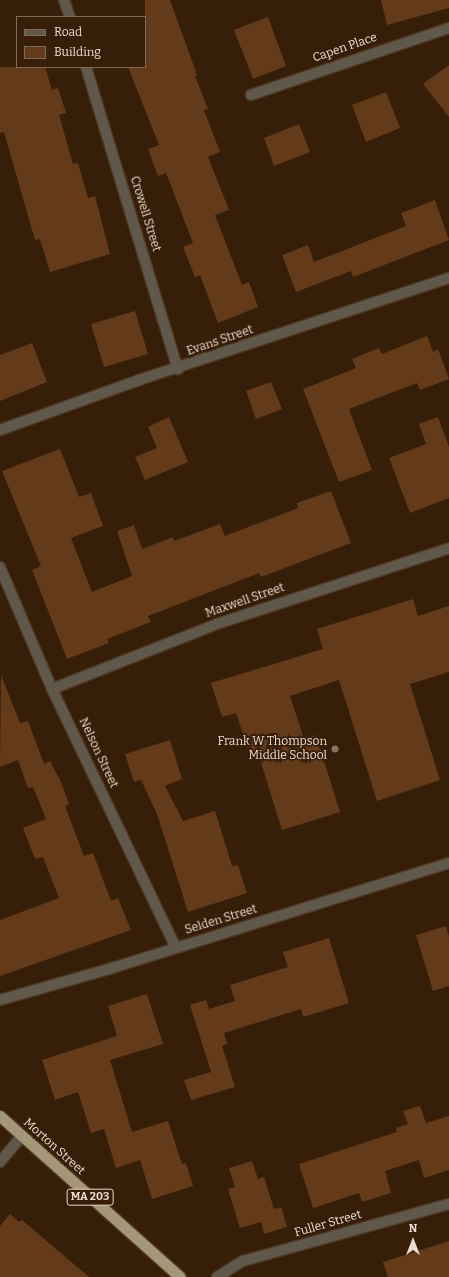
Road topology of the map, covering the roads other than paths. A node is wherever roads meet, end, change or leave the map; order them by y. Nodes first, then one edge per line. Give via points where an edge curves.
1 (64, 0) edge
2 (70, 16) edge
3 (449, 28) edge
4 (86, 68) edge
5 (251, 95) dead end
6 (449, 278) edge
7 (178, 369) junction
8 (0, 430) edge
9 (449, 548) edge
10 (0, 567) edge
11 (52, 689) junction
12 (449, 864) edge
13 (176, 948) junction
14 (0, 1000) edge
15 (0, 1116) edge
16 (22, 1136) junction
17 (0, 1162) edge
18 (449, 1204) edge
19 (180, 1277) edge
20 (217, 1277) edge

1 - 2 street
3 - 5 street, Capen Place
4 - 7 street, Crowell Street
6 - 7 street, Evans Street
7 - 8 street, Evans Street via 139,380
9 - 11 street, Maxwell Street via 216,624
10 - 11 street, Nelson Street
11 - 13 street, Nelson Street
12 - 13 street, Selden Street
13 - 14 street, Selden Street
15 - 16 highway, Morton Street / MA 203
16 - 17 street
16 - 19 highway, Morton Street / MA 203
18 - 20 street, Fuller Street via 243,1261

